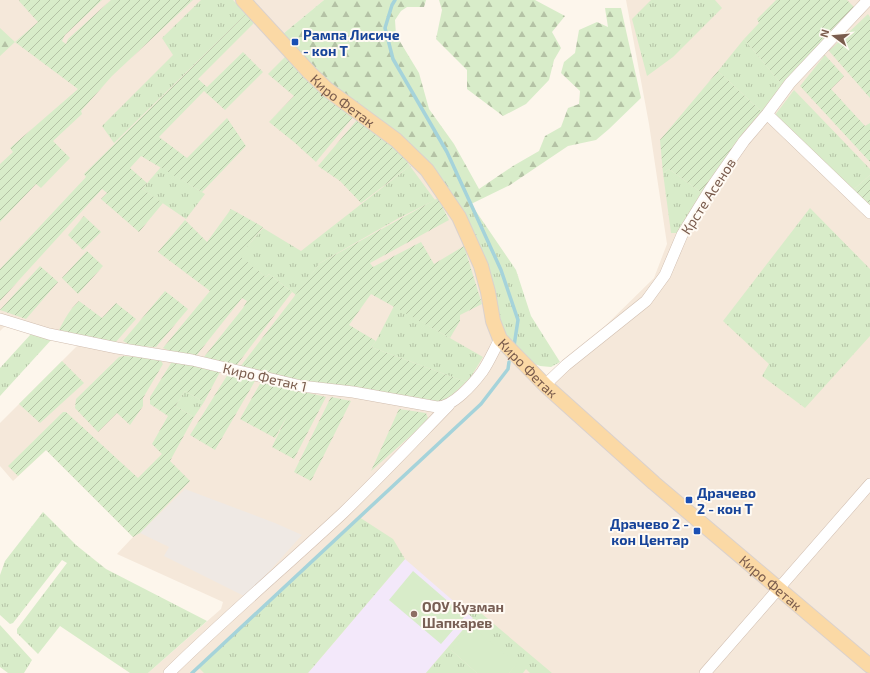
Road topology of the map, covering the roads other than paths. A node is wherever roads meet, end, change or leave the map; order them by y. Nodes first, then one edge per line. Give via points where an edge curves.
1 (243, 0) edge
2 (868, 0) edge
3 (767, 114) junction
4 (870, 213) edge
5 (0, 319) edge
6 (500, 339) junction
7 (545, 385) junction
8 (449, 404) junction
9 (870, 484) edge
10 (779, 589) junction
11 (870, 666) edge
12 (169, 673) edge
13 (705, 673) edge

1 - 6 main road, Киро Фетак via 310,73 396,140 427,170 459,217 481,266
2 - 3 street, Крсте Асенов via 790,83
3 - 4 street
3 - 7 street, Крсте Асенов via 744,141 711,188 682,235 665,275 646,301
5 - 8 street, Киро Фетак 1 via 49,334 192,360 301,386 353,392 437,407
6 - 7 main road, Киро Фетак
6 - 8 street via 482,371
7 - 10 main road, Киро Фетак via 654,483
8 - 12 street via 343,512
9 - 10 street
10 - 11 main road, Киро Фетак
10 - 13 street

